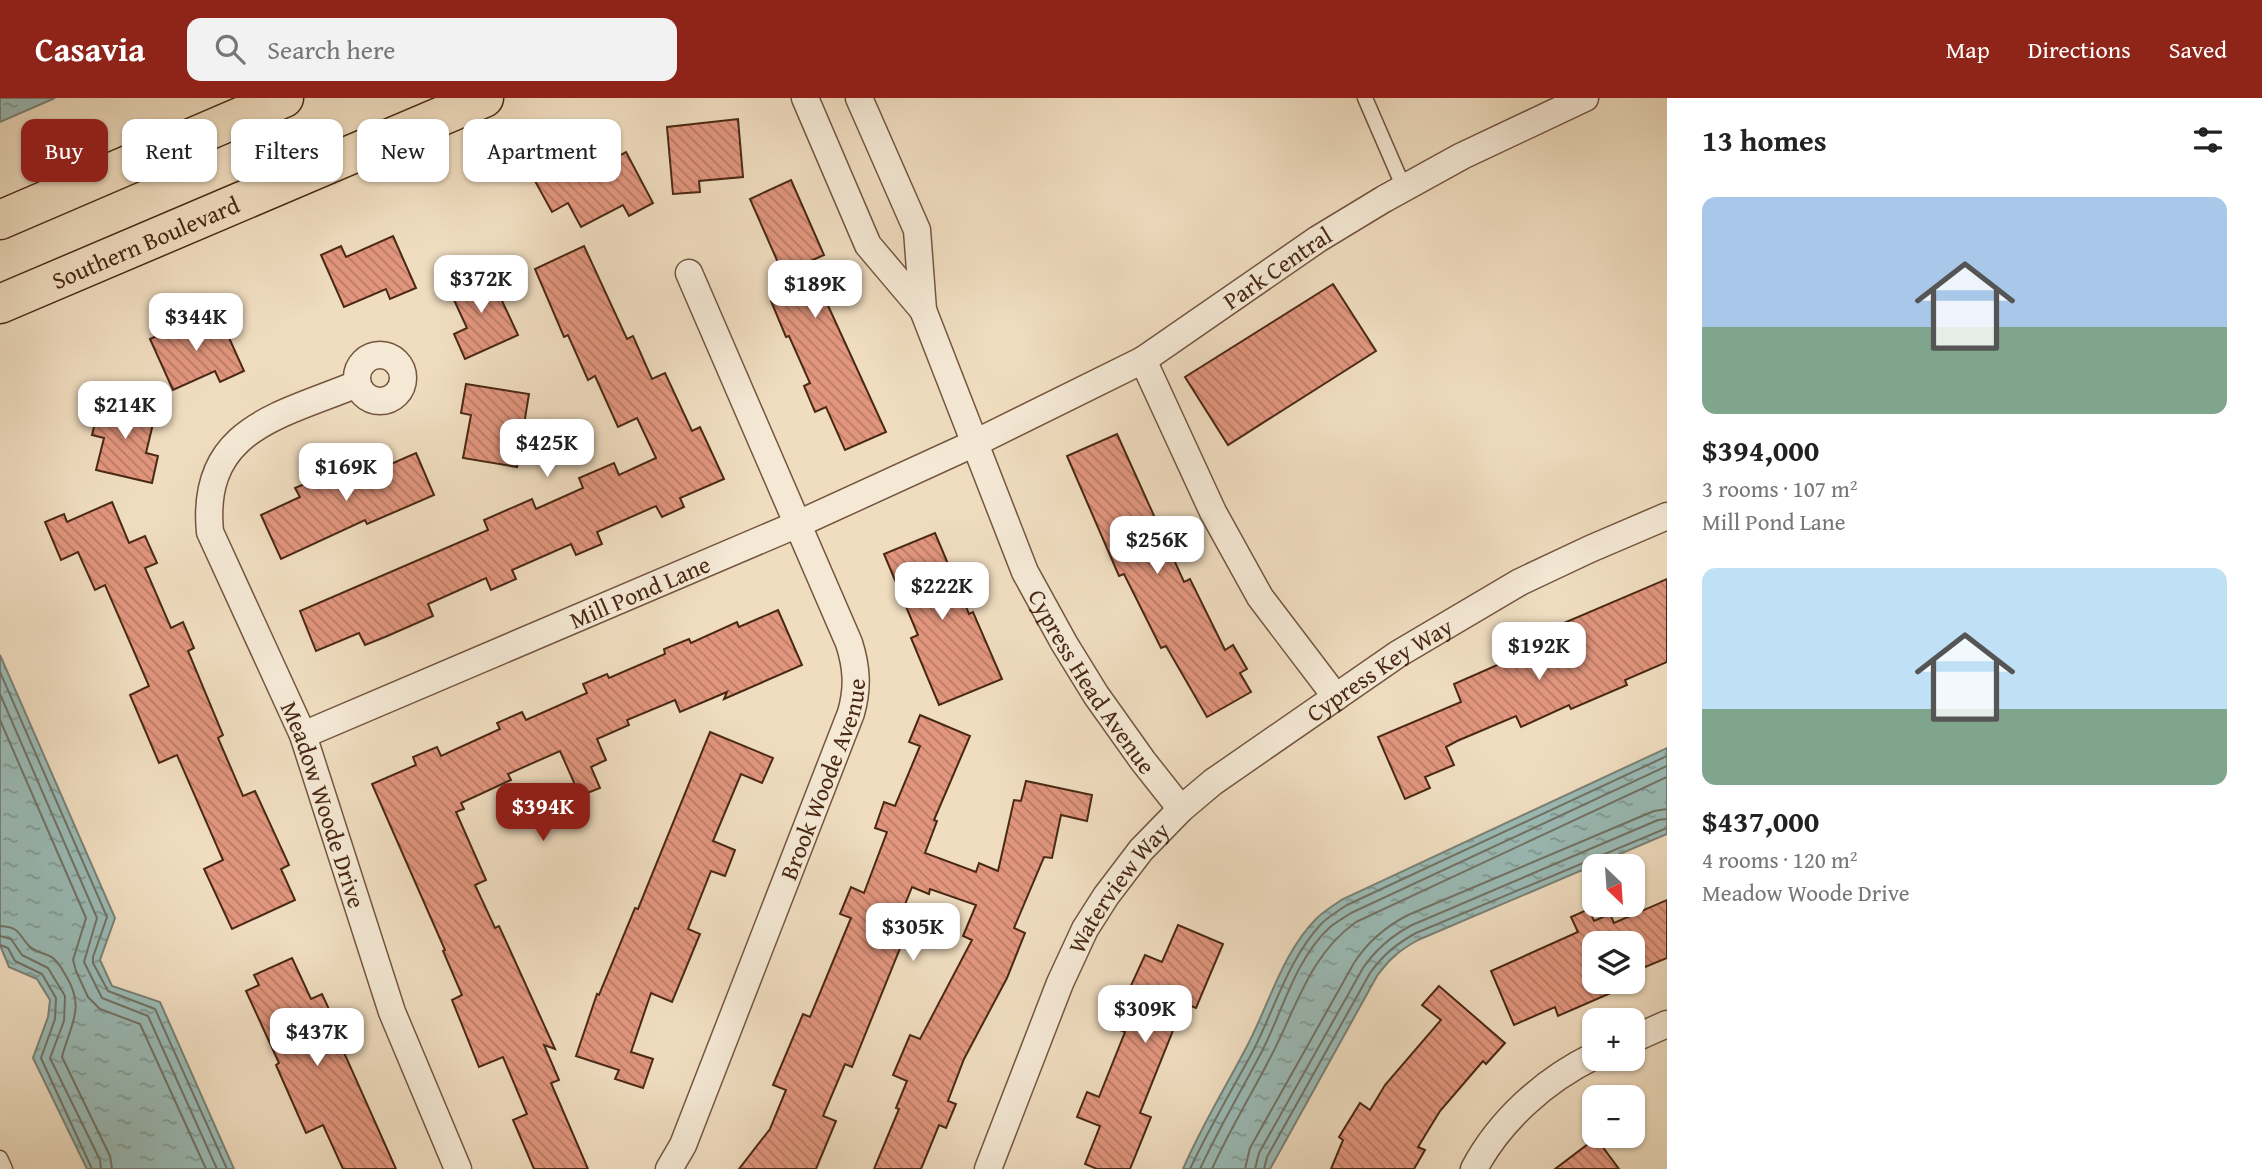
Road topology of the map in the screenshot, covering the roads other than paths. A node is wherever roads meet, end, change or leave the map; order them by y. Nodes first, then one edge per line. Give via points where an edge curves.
1 (284, 98) edge
2 (484, 98) edge
3 (805, 98) edge
4 (859, 98) edge
5 (1365, 98) edge
6 (1585, 98) edge
7 (1404, 188) junction
8 (9, 219) edge
9 (689, 273) dead end
10 (0, 304) edge
11 (923, 310) junction
12 (1143, 360) junction
13 (357, 384) dead end
14 (975, 443) junction
15 (1667, 516) edge
16 (798, 524) junction
17 (1336, 697) junction
18 (303, 735) junction
19 (1181, 809) junction
20 (1667, 1024) edge
21 (1645, 1034) edge
22 (1582, 1063) edge
23 (0, 1158) edge
24 (5, 1169) edge
25 (458, 1169) edge
26 (669, 1169) edge
27 (988, 1169) edge
28 (1474, 1169) edge

1 - 8 highway
2 - 10 highway, Southern Boulevard
3 - 11 street, Cypress Head Avenue via 868,245
4 - 11 street, Cypress Head Avenue via 917,230
5 - 7 lane
6 - 7 street, Park Central
7 - 12 street, Park Central via 1318,239
9 - 16 street, Brook Woode Avenue
11 - 14 street, Cypress Head Avenue
12 - 14 street, Park Central
12 - 17 street via 1213,512 1260,597
13 - 18 street, Meadow Woode Drive via 261,424 233,444 211,484 210,532
14 - 16 street, Mill Pond Lane
14 - 19 street, Cypress Head Avenue via 1026,572 1064,643 1104,706
15 - 17 street, Cypress Key Way via 1520,582 1398,654
16 - 18 street, Mill Pond Lane
16 - 26 street, Brook Woode Avenue via 849,643 856,696 683,1145
17 - 19 street, Cypress Key Way
18 - 25 street, Meadow Woode Drive via 392,1012
19 - 27 street, Waterview Way via 1141,850 1085,929
20 - 21 street
22 - 28 street via 1518,1109
23 - 24 lane

